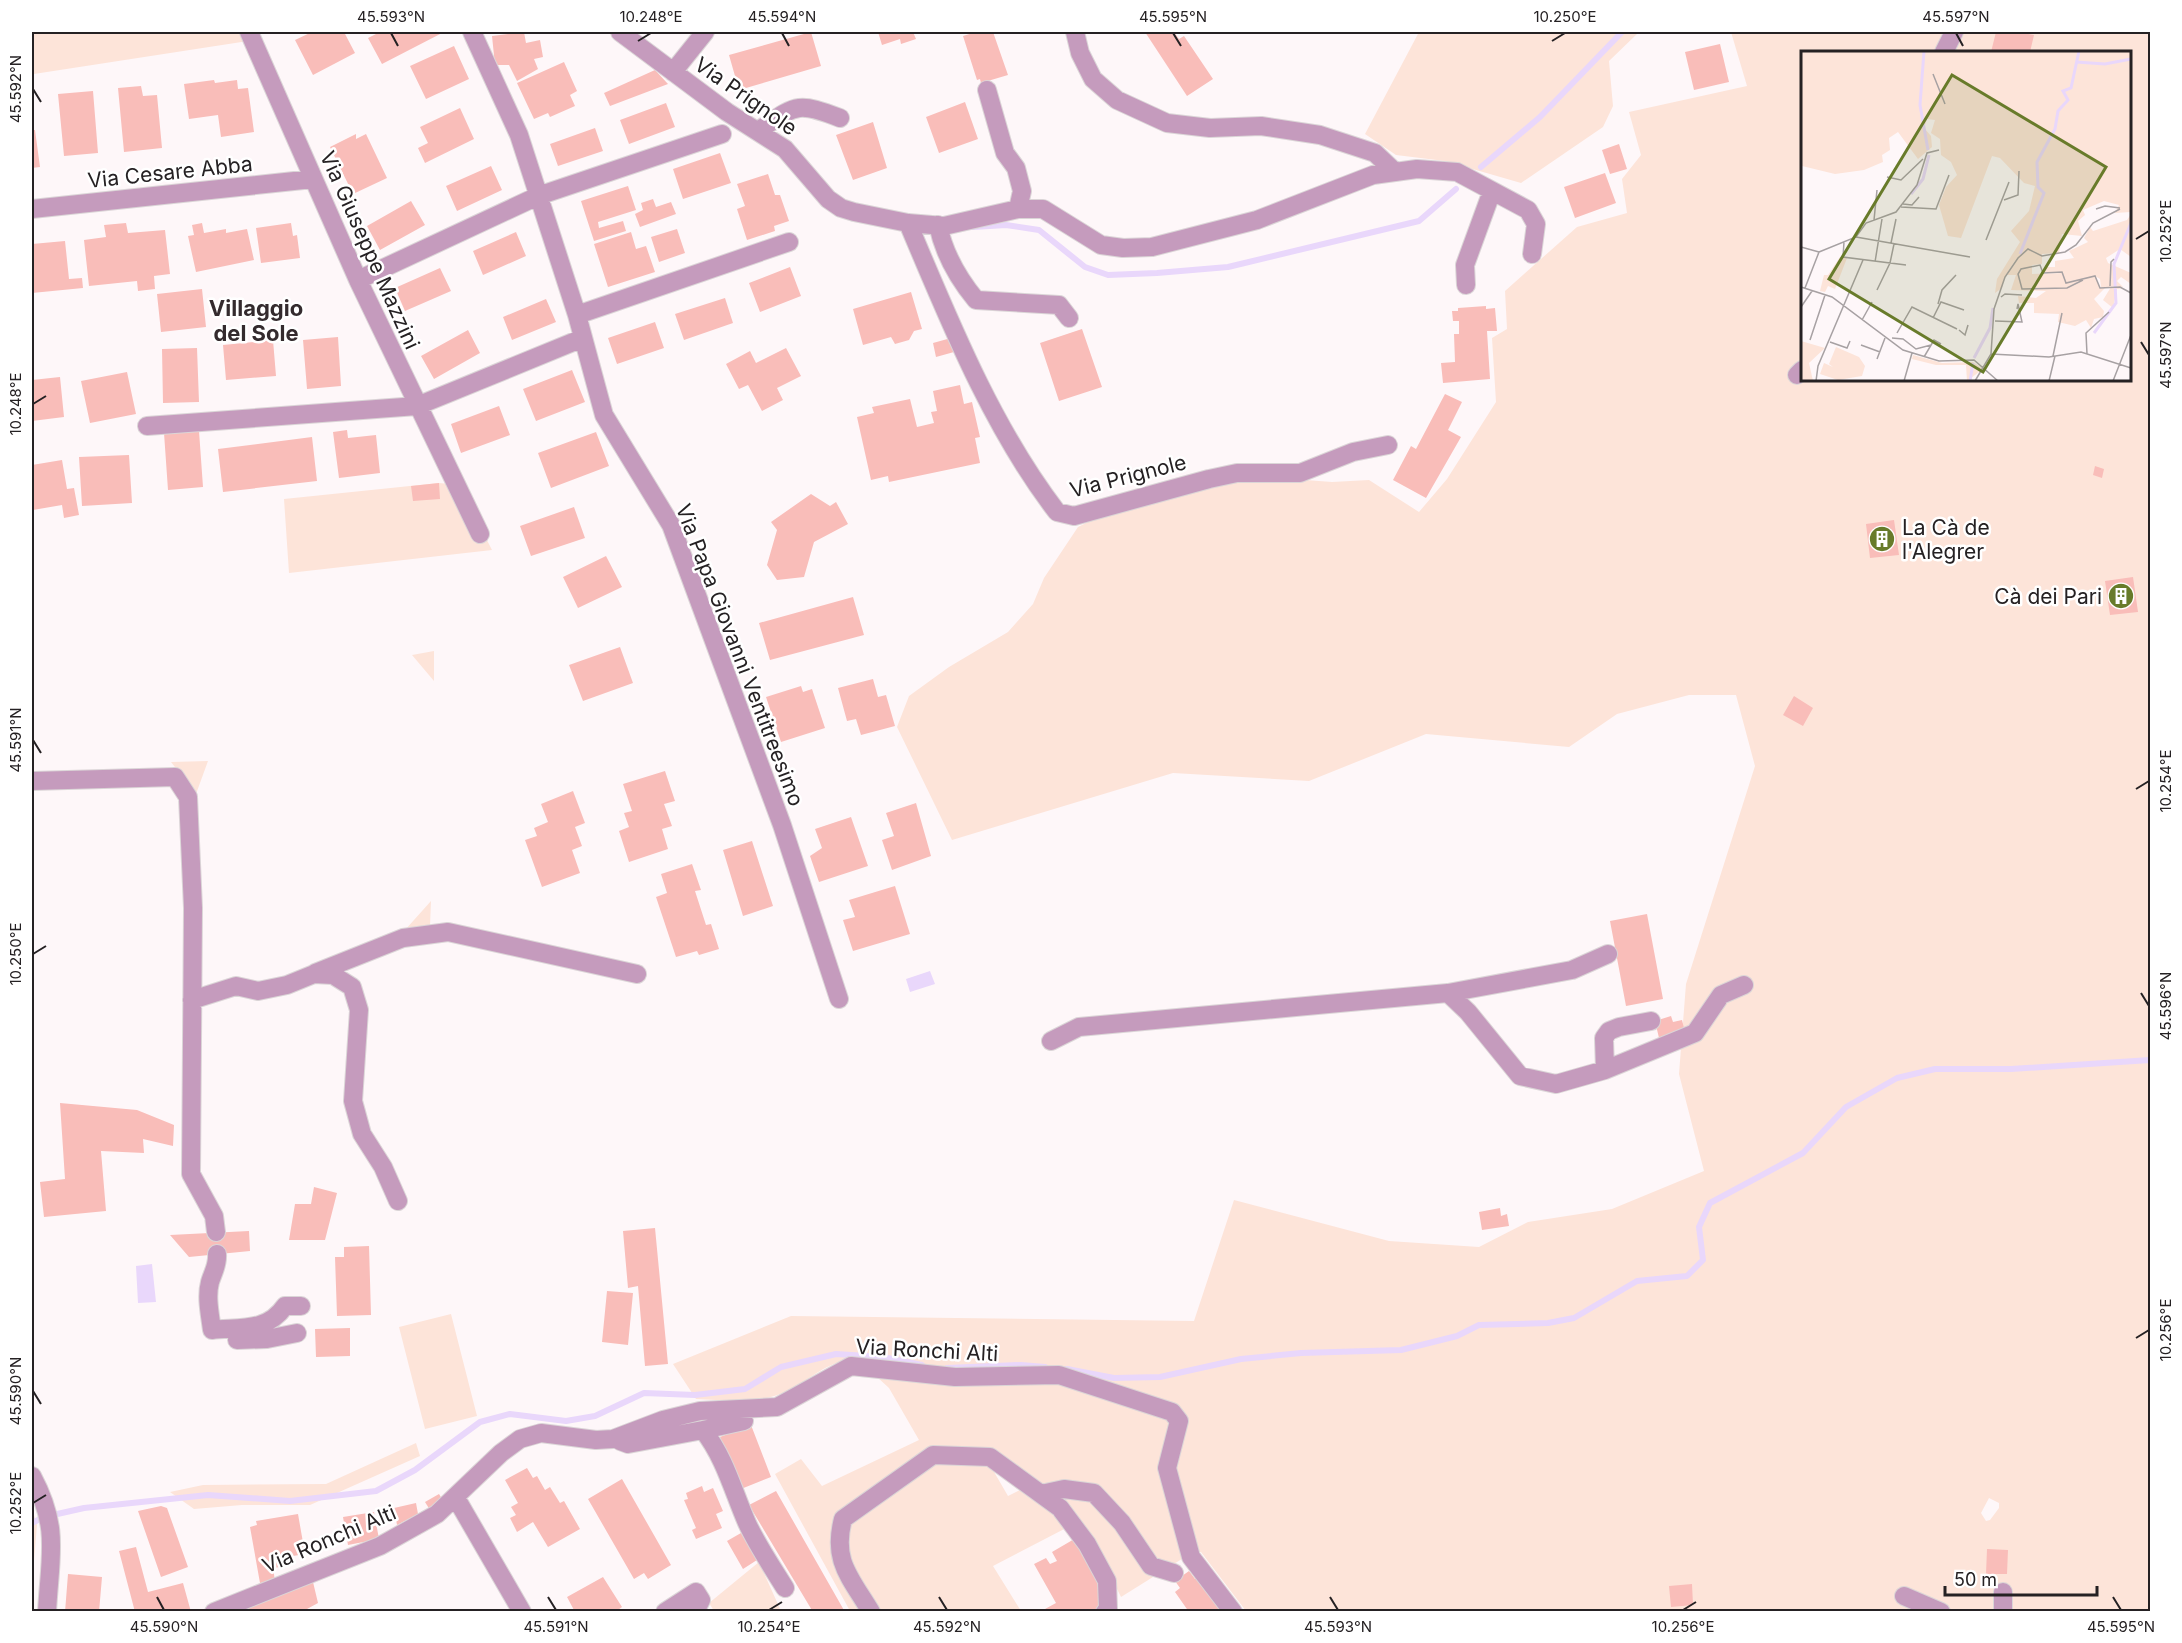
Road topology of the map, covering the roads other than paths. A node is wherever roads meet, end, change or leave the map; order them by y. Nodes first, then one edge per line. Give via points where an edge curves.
1 (472, 32) edge
2 (620, 32) edge
3 (705, 32) edge
4 (1075, 32) edge
5 (1954, 32) edge
6 (250, 35) edge
7 (1944, 51) edge
8 (673, 72) junction
9 (987, 90) dead end
10 (840, 118) dead end
11 (758, 131) junction
12 (722, 134) dead end
13 (1394, 171) junction
14 (313, 179) junction
15 (1492, 191) junction
16 (538, 196) junction
17 (1018, 208) junction
18 (32, 209) edge
19 (908, 223) junction
20 (938, 225) junction
21 (789, 242) dead end
22 (1532, 254) dead end
23 (358, 280) junction
24 (1466, 285) dead end
25 (577, 315) junction
26 (1069, 318) dead end
27 (584, 339) junction
28 (417, 406) junction
29 (147, 426) dead end
30 (1388, 445) dead end
31 (480, 534) dead end
32 (32, 782) edge
33 (1608, 954) dead end
34 (314, 974) junction
35 (637, 974) dead end
36 (1744, 985) dead end
37 (1448, 993) junction
38 (839, 999) dead end
39 (192, 1000) junction
40 (1651, 1021) dead end
41 (1051, 1041) dead end
42 (1605, 1070) junction
43 (398, 1201) dead end
44 (216, 1233) dead end
45 (217, 1254) dead end
46 (301, 1306) dead end
47 (212, 1330) junction
48 (297, 1333) dead end
49 (744, 1421) dead end
50 (703, 1430) junction
51 (613, 1439) junction
52 (32, 1476) edge
53 (1041, 1494) junction
54 (456, 1498) junction
55 (1174, 1574) dead end
56 (785, 1588) dead end
57 (2003, 1592) dead end
58 (1904, 1596) dead end
59 (47, 1611) edge
60 (214, 1611) edge
61 (522, 1611) edge
62 (665, 1611) edge
63 (695, 1611) edge
64 (871, 1611) edge
65 (1105, 1611) edge
66 (1233, 1611) edge
67 (1941, 1611) edge
68 (2003, 1611) edge

1 - 16 street, Via Papa Giovanni Ventitreesimo via 519,135
2 - 8 street, Via Prignole
3 - 8 street via 687,44
4 - 13 street via 1093,79 1117,100 1167,123 1210,128 1261,126 1320,135 1375,153
5 - 7 street
6 - 14 street, Via Giuseppe Mazzini
8 - 11 street, Via Prignole
9 - 17 street via 1005,153 1016,168 1022,191
10 - 11 street via 816,108 797,106
11 - 19 street, Via Prignole via 785,149 810,181 841,208
12 - 16 street
13 - 15 street, Via Prignole via 1457,172
13 - 17 street, Via Prignole via 1373,175 1257,220 1152,247 1101,245 1043,209
14 - 18 street, Via Cesare Abba
14 - 23 street, Via Giuseppe Mazzini
15 - 22 street, Via Prignole via 1528,210 1536,224
15 - 24 street via 1465,265
16 - 23 street
16 - 25 street, Via Papa Giovanni Ventitreesimo
17 - 20 street, Via Prignole
19 - 20 street, Via Prignole
19 - 30 street, Via Prignole via 957,339 1003,427 1057,512 1074,516 1237,473 1300,473 1353,452
20 - 26 street via 949,259 976,300 1059,305
21 - 25 street
23 - 28 street, Via Giuseppe Mazzini
25 - 27 street, Via Papa Giovanni Ventitreesimo
27 - 28 street
27 - 38 street, Via Papa Giovanni Ventitreesimo via 604,415 671,525 782,825
28 - 29 street
28 - 31 street, Via Giuseppe Mazzini
32 - 39 street via 175,777 188,797
33 - 37 street via 1572,970
34 - 35 street via 403,938 448,932
34 - 39 street via 287,985 258,991 236,986
34 - 43 street via 333,975 352,987 358,1010 353,1101 362,1134
36 - 42 street via 1721,995 1695,1033
37 - 41 street via 1079,1027
37 - 42 street via 1520,1076 1556,1084
39 - 44 street via 191,1174 214,1216
40 - 42 street via 1610,1031 1604,1038
45 - 47 street via 209,1284
46 - 47 street via 285,1306 268,1324 255,1328
47 - 48 street via 229,1340
49 - 50 street
50 - 51 street via 628,1444
50 - 56 street via 715,1445 748,1525
51 - 54 street, Via Ronchi Alti via 541,1433 520,1439
51 - 66 street, Via Ronchi Alti via 700,1411 777,1407 851,1366 955,1377 1059,1375 1178,1417 1167,1468 1191,1557
52 - 59 street via 45,1501 52,1532
53 - 55 street via 1064,1489 1094,1493 1122,1523 1151,1566
53 - 64 street via 990,1457 933,1455 843,1519 838,1536 839,1558
53 - 65 street via 1060,1508 1092,1553 1107,1581
54 - 60 street, Via Ronchi Alti via 437,1514 380,1546
54 - 61 street
57 - 68 street
58 - 67 street
62 - 63 street via 696,1592 701,1600

